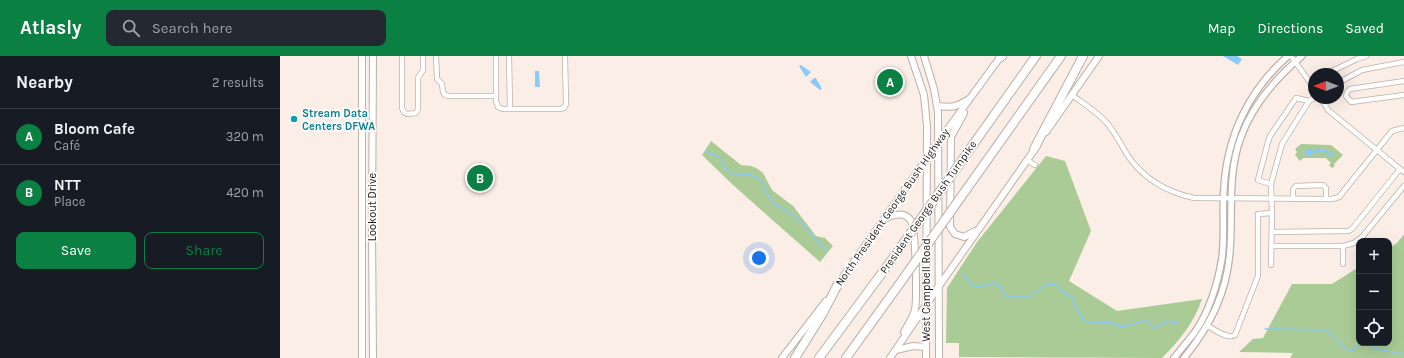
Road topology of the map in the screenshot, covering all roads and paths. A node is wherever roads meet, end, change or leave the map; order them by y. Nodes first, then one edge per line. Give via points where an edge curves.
1 (362, 56) edge
2 (373, 56) edge
3 (402, 56) edge
4 (423, 56) edge
5 (436, 56) edge
6 (496, 56) edge
7 (509, 56) edge
8 (565, 56) edge
9 (911, 56) edge
10 (924, 56) edge
11 (1036, 56) edge
12 (1061, 56) edge
13 (1083, 56) edge
14 (1100, 56) edge
15 (1290, 56) edge
16 (1302, 56) edge
17 (1366, 56) edge
18 (1001, 57) edge
19 (1296, 61) junction
20 (1404, 62) edge
21 (1338, 68) edge
22 (1308, 79) edge
23 (1344, 80) edge
24 (1404, 81) edge
25 (1072, 95) junction
26 (1404, 95) edge
27 (496, 96) junction
28 (972, 97) junction
29 (1308, 101) edge
30 (1308, 103) edge
31 (1324, 104) edge
32 (938, 106) junction
33 (510, 109) junction
34 (362, 124) junction
35 (372, 124) junction
36 (1404, 128) edge
37 (939, 141) junction
38 (1034, 149) junction
39 (1376, 150) junction
40 (927, 158) junction
41 (1027, 160) junction
42 (1035, 166) dead end
43 (1402, 170) edge
44 (1271, 184) junction
45 (1404, 186) edge
46 (1231, 198) junction
47 (1224, 199) junction
48 (1272, 199) junction
49 (1293, 199) junction
50 (1326, 199) junction
51 (1272, 214) junction
52 (885, 218) junction
53 (979, 229) junction
54 (1272, 232) junction
55 (1272, 246) junction
56 (1343, 246) junction
57 (1343, 264) dead end
58 (1271, 265) dead end
59 (838, 284) junction
60 (939, 286) junction
61 (926, 305) junction
62 (1208, 326) junction
63 (926, 347) junction
64 (896, 350) junction
65 (362, 358) edge
66 (373, 358) edge
67 (782, 358) edge
68 (794, 358) edge
69 (819, 358) edge
70 (846, 358) edge
71 (890, 358) edge
72 (926, 358) edge
73 (939, 358) edge
74 (1174, 358) edge
75 (1184, 358) edge

1 - 34 main road, Lookout Drive
2 - 35 main road, Lookout Drive
3 - 4 street via 402,108 404,112 413,114 418,109 418,78 423,70
5 - 27 street via 437,79 442,84 442,92 445,95
6 - 27 street
7 - 33 street
8 - 33 street via 564,108
9 - 40 main road, West Campbell Road via 926,107
10 - 32 main road, West Campbell Road
11 - 69 highway, President George Bush Turnpike, bridge
12 - 70 highway, President George Bush Turnpike, bridge
13 - 38 highway
14 - 25 main road
15 - 19 street
15 - 47 street via 1271,72 1241,116 1232,138 1226,168
16 - 19 street
17 - 21 street
18 - 28 main road, North President George Bush Highway
19 - 22 street
19 - 46 street via 1265,92 1244,129 1232,176
20 - 23 street via 1362,70
24 - 26 street via 1350,89 1346,96 1351,102
25 - 38 main road
25 - 47 street via 1106,123 1137,168 1152,181 1177,194 1194,198
27 - 33 street via 498,107
28 - 32 main road via 955,107
28 - 37 main road, North President George Bush Highway
28 - 53 main road via 951,137 950,227 955,234 964,237
29 - 44 street via 1296,98 1270,136 1258,180
30 - 44 street via 1282,144
31 - 39 street
32 - 37 main road, West Campbell Road
34 - 35 main road
34 - 65 main road, Lookout Drive
35 - 66 main road, Lookout Drive
36 - 39 street via 1392,131
37 - 40 main road, North President George Bush Highway
37 - 60 main road, West Campbell Road
38 - 41 main road
39 - 43 street
39 - 50 street via 1339,197
40 - 52 main road, North President George Bush Highway
40 - 61 main road, West Campbell Road
41 - 42 street
41 - 53 main road
43 - 54 street via 1348,231
44 - 48 street
45 - 56 street via 1362,237 1354,244
46 - 47 street
46 - 48 street
46 - 62 street via 1229,265 1220,298
47 - 74 street via 1222,258 1216,284 1195,331
48 - 49 street
48 - 51 street
49 - 50 street
49 - 50 street via 1293,189 1296,186 1323,186 1326,188
51 - 54 street
51 - 62 street via 1258,214 1258,276 1235,335 1229,337
52 - 59 main road, North President George Bush Highway
52 - 64 main road via 901,214 907,216 912,221 915,237 915,310
53 - 60 main road
54 - 55 street
55 - 56 street
55 - 58 street
56 - 57 street
59 - 67 main road, North President George Bush Highway
59 - 68 highway
60 - 61 main road
60 - 73 main road, West Campbell Road
61 - 63 main road, West Campbell Road
61 - 64 main road
62 - 75 street
63 - 64 main road via 913,346
63 - 72 main road, West Campbell Road
64 - 71 main road

